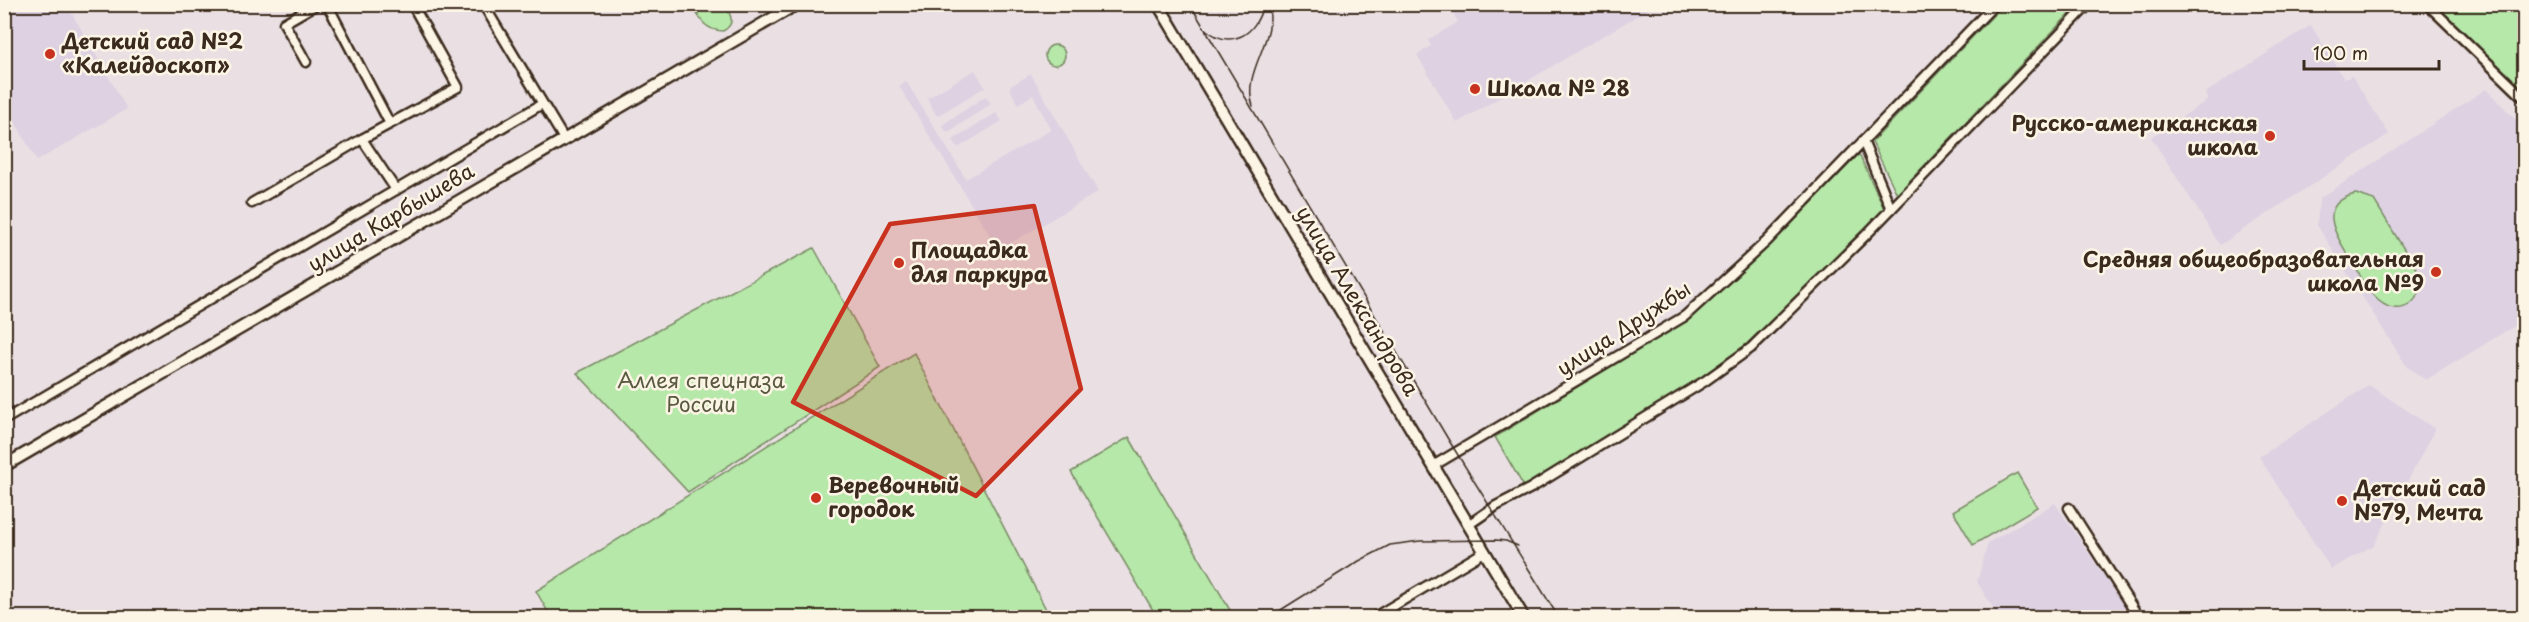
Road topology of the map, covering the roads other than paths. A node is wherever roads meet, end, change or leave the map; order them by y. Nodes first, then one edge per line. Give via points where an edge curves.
1 (317, 4) edge
2 (327, 4) edge
3 (412, 4) edge
4 (483, 4) edge
5 (797, 4) edge
6 (1158, 4) edge
7 (1995, 4) edge
8 (2089, 4) edge
9 (2427, 4) edge
10 (306, 62) dead end
11 (2524, 98) edge
12 (542, 104) junction
13 (389, 122) junction
14 (362, 139) junction
15 (564, 139) junction
16 (1863, 141) junction
17 (396, 190) junction
18 (252, 202) dead end
19 (1891, 209) junction
20 (4, 420) edge
21 (4, 465) edge
22 (1433, 466) junction
23 (2069, 508) dead end
24 (1468, 525) junction
25 (1484, 552) junction
26 (1373, 618) edge
27 (1524, 618) edge
28 (2139, 618) edge

1 - 10 street via 284,23
2 - 13 street
3 - 13 street via 458,87
4 - 12 street
5 - 15 street, улица Карбышева
6 - 22 street, улица Александрова
7 - 16 street, улица Дружбы
8 - 19 street
9 - 11 street
12 - 15 street
12 - 17 street
13 - 14 street
14 - 17 street
14 - 18 street
15 - 21 street, улица Карбышева
16 - 19 street
16 - 22 street, улица Дружбы via 1767,241 1685,316
17 - 20 street
19 - 24 street via 1751,348 1705,381
22 - 24 street, улица Александрова
23 - 28 street
24 - 25 street, улица Александрова
25 - 26 street
25 - 27 street, улица Александрова

